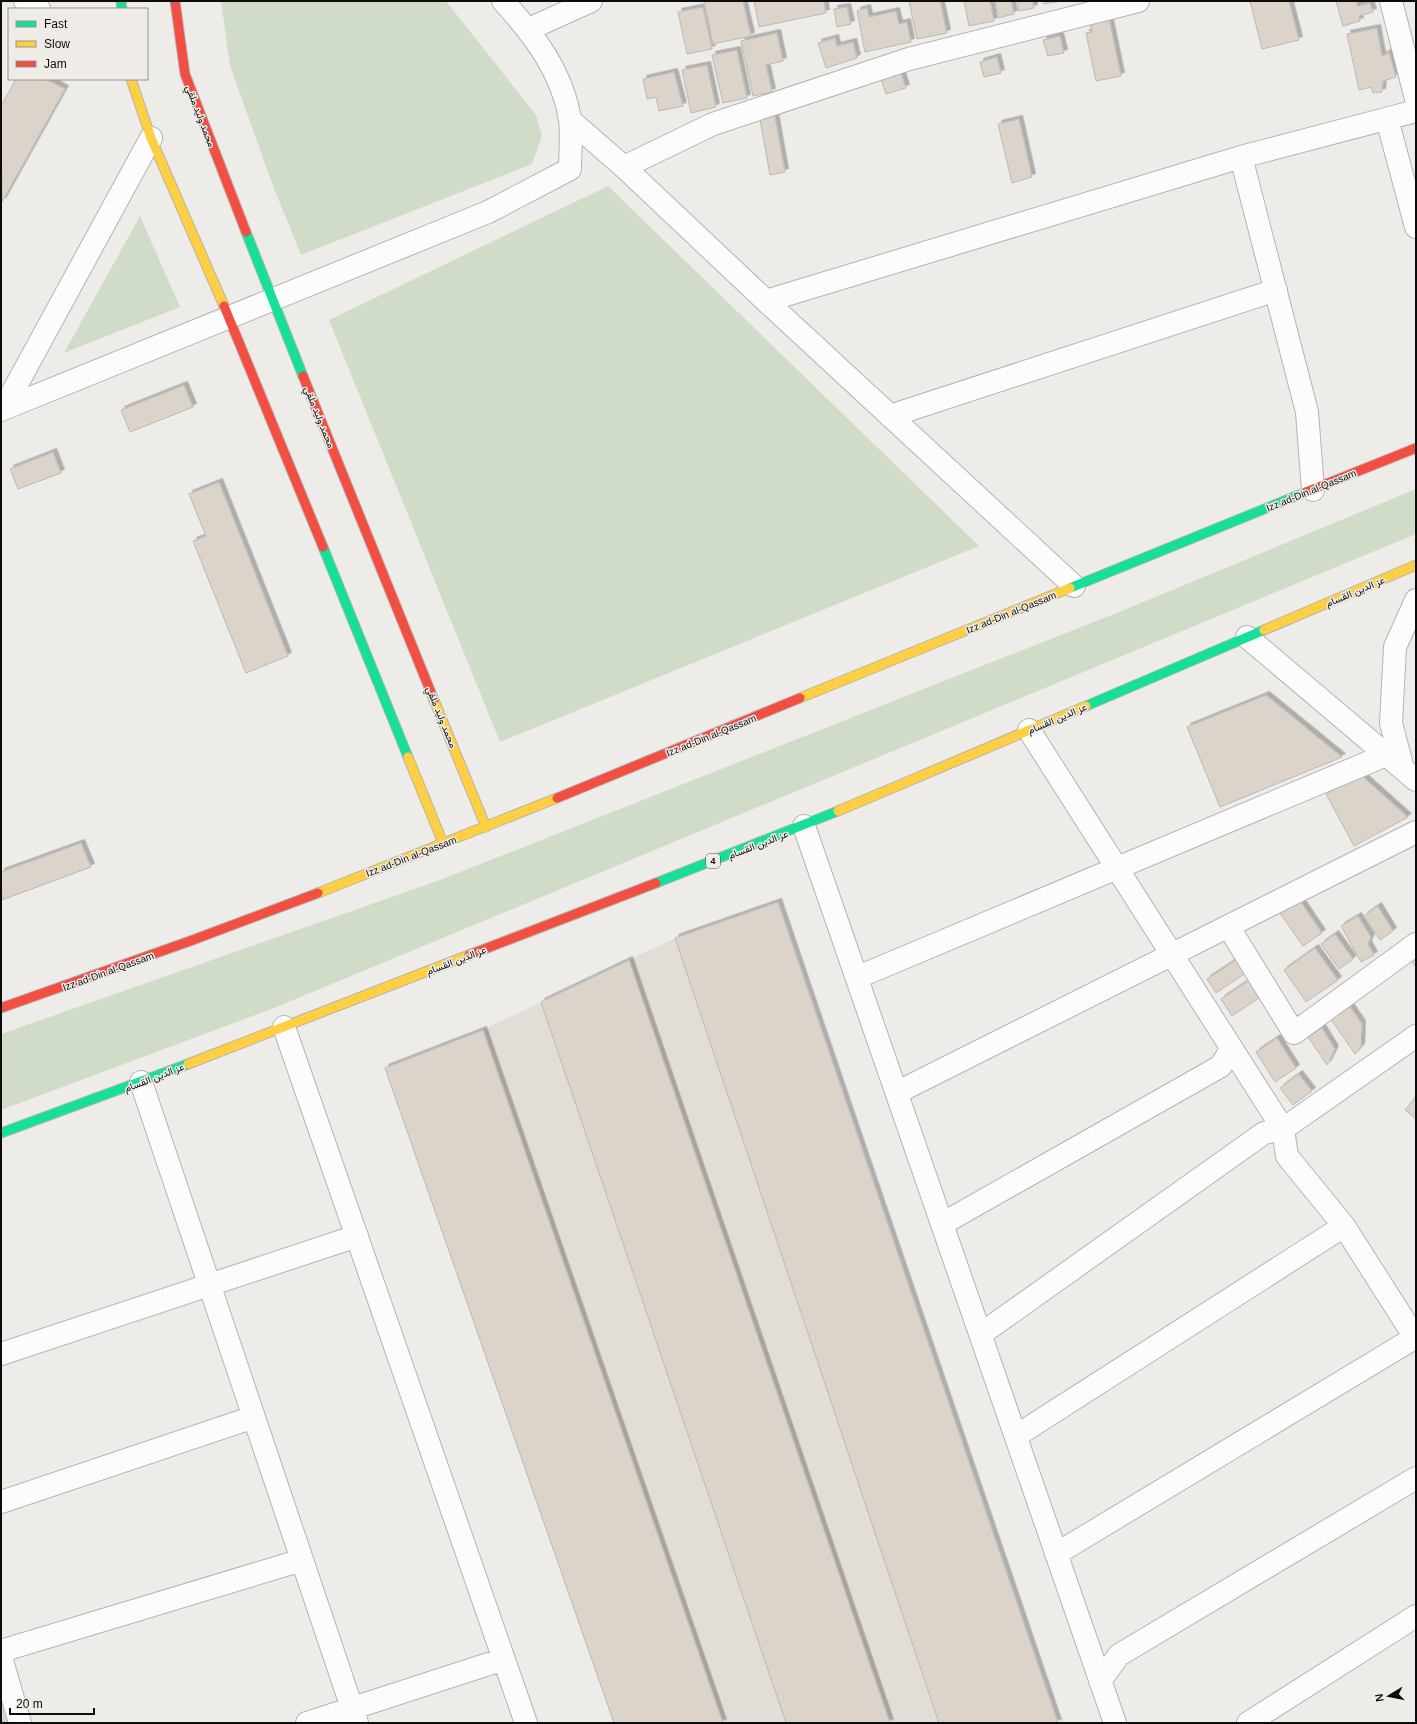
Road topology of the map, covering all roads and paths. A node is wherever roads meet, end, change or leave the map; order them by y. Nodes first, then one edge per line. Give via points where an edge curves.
1 (25, 1) edge
2 (175, 1) edge
3 (503, 1) edge
4 (591, 1) edge
5 (1138, 1) edge
6 (1391, 1) edge
7 (37, 8) edge
8 (529, 29) junction
9 (131, 80) edge
10 (1416, 99) edge
11 (1416, 111) edge
12 (1387, 119) junction
13 (570, 120) junction
14 (151, 138) junction
15 (1241, 157) junction
16 (624, 167) junction
17 (1416, 227) edge
18 (1276, 290) junction
19 (272, 300) junction
20 (766, 301) junction
21 (229, 317) junction
22 (2, 409) edge
23 (890, 416) junction
24 (1416, 448) edge
25 (1313, 490) junction
26 (1416, 565) edge
27 (1074, 586) junction
28 (1416, 600) edge
29 (1247, 637) junction
30 (1029, 730) junction
31 (1386, 755) junction
32 (1409, 774) edge
33 (804, 826) junction
34 (486, 827) junction
35 (1416, 832) edge
36 (443, 844) junction
37 (1116, 868) junction
38 (1228, 926) junction
39 (1416, 944) edge
40 (1172, 954) junction
41 (858, 977) junction
42 (1, 1008) edge
43 (284, 1027) junction
44 (1416, 1036) edge
45 (1231, 1048) junction
46 (141, 1082) junction
47 (898, 1092) junction
48 (1283, 1130) junction
49 (1, 1133) edge
50 (942, 1224) junction
51 (1344, 1226) junction
52 (357, 1236) junction
53 (209, 1285) junction
54 (981, 1334) junction
55 (1416, 1338) edge
56 (1, 1354) edge
57 (254, 1417) junction
58 (1016, 1436) junction
59 (1416, 1478) edge
60 (1, 1502) edge
61 (1056, 1554) junction
62 (302, 1560) junction
63 (1416, 1616) edge
64 (1, 1651) edge
65 (1, 1657) edge
66 (504, 1659) junction
67 (1100, 1681) junction
68 (354, 1716) edge
69 (20, 1723) edge
70 (307, 1723) edge
71 (526, 1723) edge
72 (1115, 1723) edge
73 (1248, 1723) edge

1 - 7 street
2 - 19 main road, محمد وليد ملقي via 185,74
3 - 8 street
4 - 8 street
5 - 16 street via 909,59 714,124
6 - 10 street
8 - 13 street via 561,83
9 - 14 main road
11 - 12 street
12 - 15 street
12 - 17 street
13 - 16 street
13 - 19 street via 570,169 488,212
14 - 21 main road
14 - 22 street
15 - 18 street
15 - 20 street
16 - 20 street
18 - 23 street
18 - 25 street via 1307,412
19 - 21 street
19 - 34 main road, محمد وليد ملقي
20 - 23 street
21 - 22 street
21 - 36 main road
23 - 27 street
24 - 25 main road, Izz ad-Din al-Qassam
25 - 27 main road, Izz ad-Din al-Qassam
26 - 29 main road, عز الدين القسام / 4
27 - 34 main road, Izz ad-Din al-Qassam
28 - 32 street via 1395,647 1391,723
29 - 30 main road, عز الدين القسام / 4
29 - 31 street
30 - 33 main road, عز الدين القسام / 4
30 - 37 street
31 - 32 street
31 - 37 street
33 - 41 street
33 - 43 main road, عز الدين القسام / 4
34 - 36 main road, Izz ad-Din al-Qassam
35 - 38 street
36 - 42 main road, Izz ad-Din al-Qassam via 103,974
37 - 40 street
37 - 41 street
38 - 39 street via 1294,1033
38 - 40 street
40 - 45 street
40 - 47 street
41 - 47 street
43 - 46 main road, عز الدين القسام / 4
43 - 52 street
44 - 48 street
45 - 48 street
45 - 50 street via 1220,1066
46 - 49 main road, عز الدين القسام / 4
46 - 53 street
47 - 50 street
48 - 51 street via 1287,1156
48 - 54 street via 1264,1133
50 - 54 street
51 - 55 street
51 - 58 street
52 - 53 street
52 - 66 street
53 - 56 street
53 - 57 street
54 - 58 street
55 - 61 street
57 - 60 street
57 - 62 street
58 - 61 street
59 - 67 street via 1119,1655
61 - 67 street
62 - 64 street
62 - 68 street
63 - 73 street
65 - 69 street
66 - 68 street
66 - 71 street
67 - 72 street
68 - 70 street

